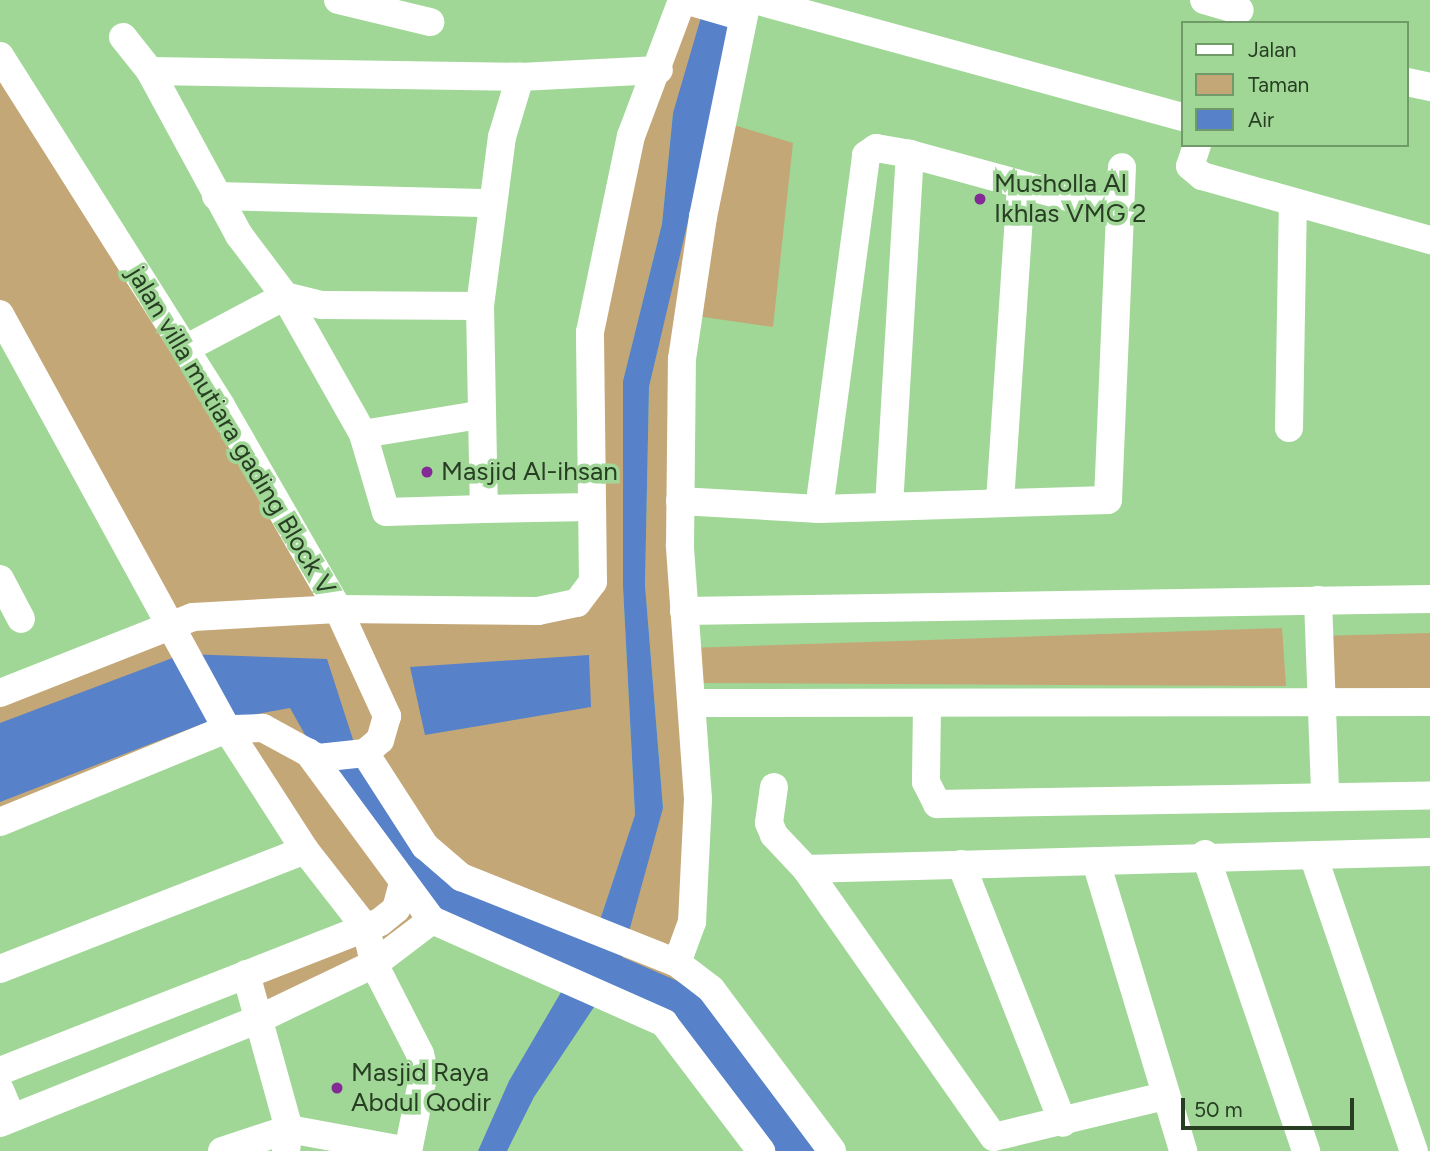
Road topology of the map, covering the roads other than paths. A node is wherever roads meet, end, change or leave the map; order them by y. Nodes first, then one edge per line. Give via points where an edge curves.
1 (338, 0) edge
2 (684, 0) edge
3 (1204, 0) edge
4 (748, 5) edge
5 (1239, 11) edge
6 (430, 22) dead end
7 (123, 37) dead end
8 (0, 56) edge
9 (659, 70) junction
10 (150, 72) junction
11 (520, 77) junction
12 (1409, 82) edge
13 (1430, 87) edge
14 (1182, 117) edge
15 (910, 154) junction
16 (1194, 157) edge
17 (1122, 167) dead end
18 (1021, 187) junction
19 (216, 196) junction
20 (491, 203) junction
21 (1293, 204) junction
22 (1118, 211) junction
23 (1430, 240) edge
24 (285, 296) junction
25 (480, 306) junction
26 (0, 314) edge
27 (8, 343) edge
28 (186, 349) junction
29 (479, 415) junction
30 (1290, 428) dead end
31 (376, 431) junction
32 (680, 501) junction
33 (1000, 502) junction
34 (889, 506) junction
35 (590, 507) junction
36 (484, 509) junction
37 (819, 509) junction
38 (1, 581) edge
39 (1430, 599) edge
40 (1318, 600) junction
41 (338, 609) junction
42 (684, 611) junction
43 (21, 619) dead end
44 (169, 622) junction
45 (0, 693) edge
46 (1318, 702) junction
47 (1430, 702) edge
48 (693, 703) junction
49 (927, 706) junction
50 (227, 729) junction
51 (308, 752) junction
52 (365, 753) junction
53 (774, 787) dead end
54 (1430, 795) edge
55 (1325, 796) junction
56 (0, 822) edge
57 (305, 849) junction
58 (1205, 854) junction
59 (1313, 855) junction
60 (1428, 859) edge
61 (1096, 862) junction
62 (961, 864) junction
63 (806, 869) junction
64 (402, 886) junction
65 (432, 920) junction
66 (366, 928) junction
67 (677, 963) junction
68 (374, 964) junction
69 (0, 969) edge
70 (246, 974) junction
71 (260, 1019) junction
72 (0, 1071) edge
73 (0, 1090) edge
74 (1165, 1096) junction
75 (6, 1121) edge
76 (1063, 1123) junction
77 (288, 1140) edge
78 (222, 1151) edge
79 (408, 1151) edge
80 (761, 1151) edge
81 (832, 1151) edge
82 (1183, 1151) edge
83 (1306, 1151) edge
84 (1414, 1151) edge

1 - 6 street
2 - 4 street
2 - 9 street, jalan villa mutiara gading Block V
3 - 5 street
4 - 14 street
4 - 32 street via 684,348
7 - 10 street
8 - 28 street, jalan villa mutiara gading Block V
9 - 11 street
9 - 35 street, jalan villa mutiara gading Block V via 631,136 590,332
10 - 11 street
10 - 19 street
11 - 20 street
12 - 13 street
15 - 18 street
15 - 34 street
15 - 37 street via 876,148 866,155
16 - 21 street
17 - 22 street
18 - 22 street
18 - 33 street
19 - 20 street
19 - 24 street
20 - 25 street
21 - 23 street
21 - 30 street
22 - 33 street via 1112,492 1101,502
24 - 25 street via 322,305
24 - 28 street
24 - 31 street
25 - 29 street
26 - 27 street
27 - 44 street
28 - 41 street, jalan villa mutiara gading Block V
29 - 31 street via 450,417 445,439
29 - 36 street
31 - 36 street via 386,512
32 - 37 street
32 - 42 street
33 - 34 street
34 - 37 street
35 - 36 street
35 - 41 street, jalan villa mutiara gading Block V via 593,582 577,603 538,611
38 - 43 street
39 - 40 street
40 - 42 street
40 - 46 street
41 - 44 street
41 - 52 street via 387,716 380,740
42 - 48 street
44 - 45 street
44 - 50 street
46 - 47 street
46 - 49 street
46 - 55 street
48 - 49 street
48 - 67 street via 698,799 692,922
49 - 55 street via 926,782 937,804
50 - 51 street via 263,728
50 - 56 street
50 - 57 street
51 - 52 street via 318,758
51 - 64 street
52 - 67 street via 425,846 461,877 567,923
53 - 63 street via 769,823
54 - 55 street
57 - 66 street
57 - 69 street
58 - 59 street
58 - 61 street
58 - 83 street
59 - 60 street
59 - 84 street
61 - 62 street
61 - 74 street
62 - 63 street
62 - 76 street
63 - 76 street via 992,1135
64 - 65 street
64 - 66 street via 396,909
65 - 68 street
65 - 80 street via 664,1023
66 - 68 street
66 - 70 street
67 - 81 street via 711,989
68 - 71 street
68 - 79 street via 424,1072
70 - 71 street
70 - 72 street
71 - 75 street
71 - 77 street
73 - 75 street
74 - 76 street
74 - 82 street
77 - 78 street
77 - 79 street

